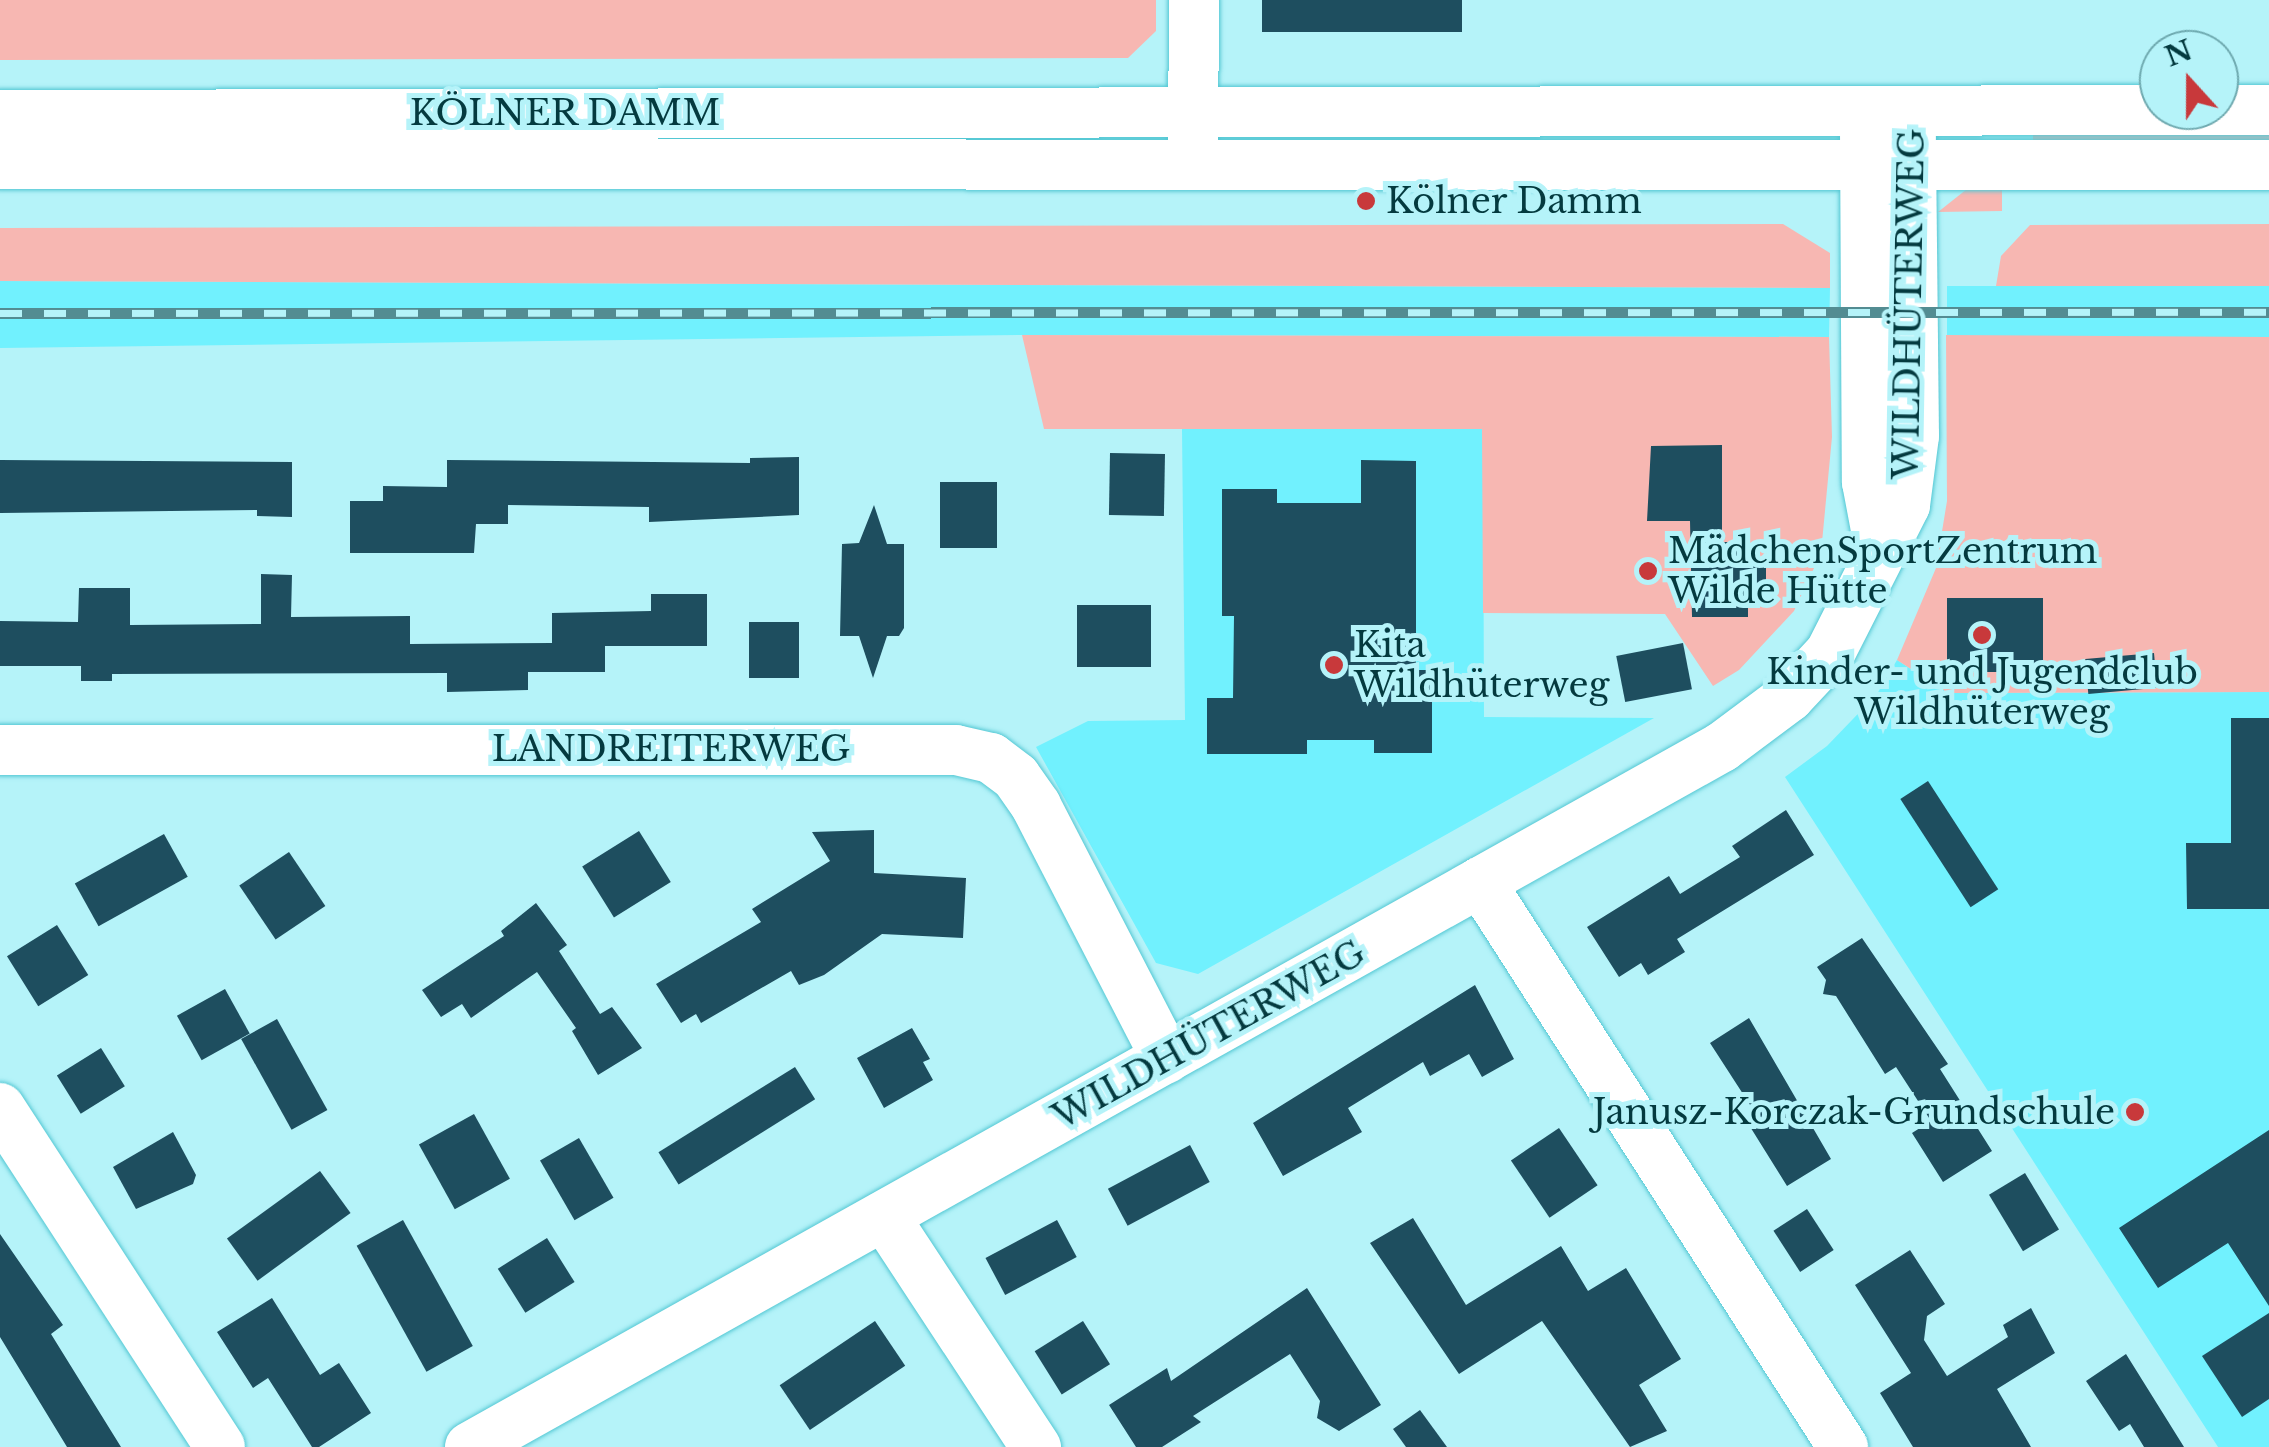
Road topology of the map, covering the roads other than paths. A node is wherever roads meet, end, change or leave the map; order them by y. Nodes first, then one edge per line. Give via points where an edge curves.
1 (1194, 0) edge
2 (1193, 110) junction
3 (2269, 110) edge
4 (1888, 111) junction
5 (0, 116) edge
6 (1193, 163) junction
7 (0, 164) edge
8 (1889, 164) junction
9 (2269, 164) edge
10 (0, 750) edge
11 (1480, 882) junction
12 (1166, 1058) junction
13 (0, 1108) edge
14 (884, 1216) junction
15 (220, 1447) edge
16 (470, 1447) edge
17 (1036, 1447) edge
18 (1843, 1447) edge

1 - 2 street
2 - 4 street, KÖLNER DAMM
2 - 5 street, KÖLNER DAMM
2 - 6 street
3 - 4 street, KÖLNER DAMM via 2150,88
4 - 8 street, WILDHÜTERWEG
6 - 7 street, KÖLNER DAMM
6 - 8 street, KÖLNER DAMM
8 - 9 street, KÖLNER DAMM
8 - 11 street, WILDHÜTERWEG via 1912,462 1905,505 1830,653 1790,697 1722,748
10 - 12 street, LANDREITERWEG via 956,750 991,758 1016,777 1036,806
11 - 12 street, WILDHÜTERWEG
11 - 18 street
12 - 14 street, WILDHÜTERWEG
13 - 15 street
14 - 16 street, WILDHÜTERWEG
14 - 17 street

